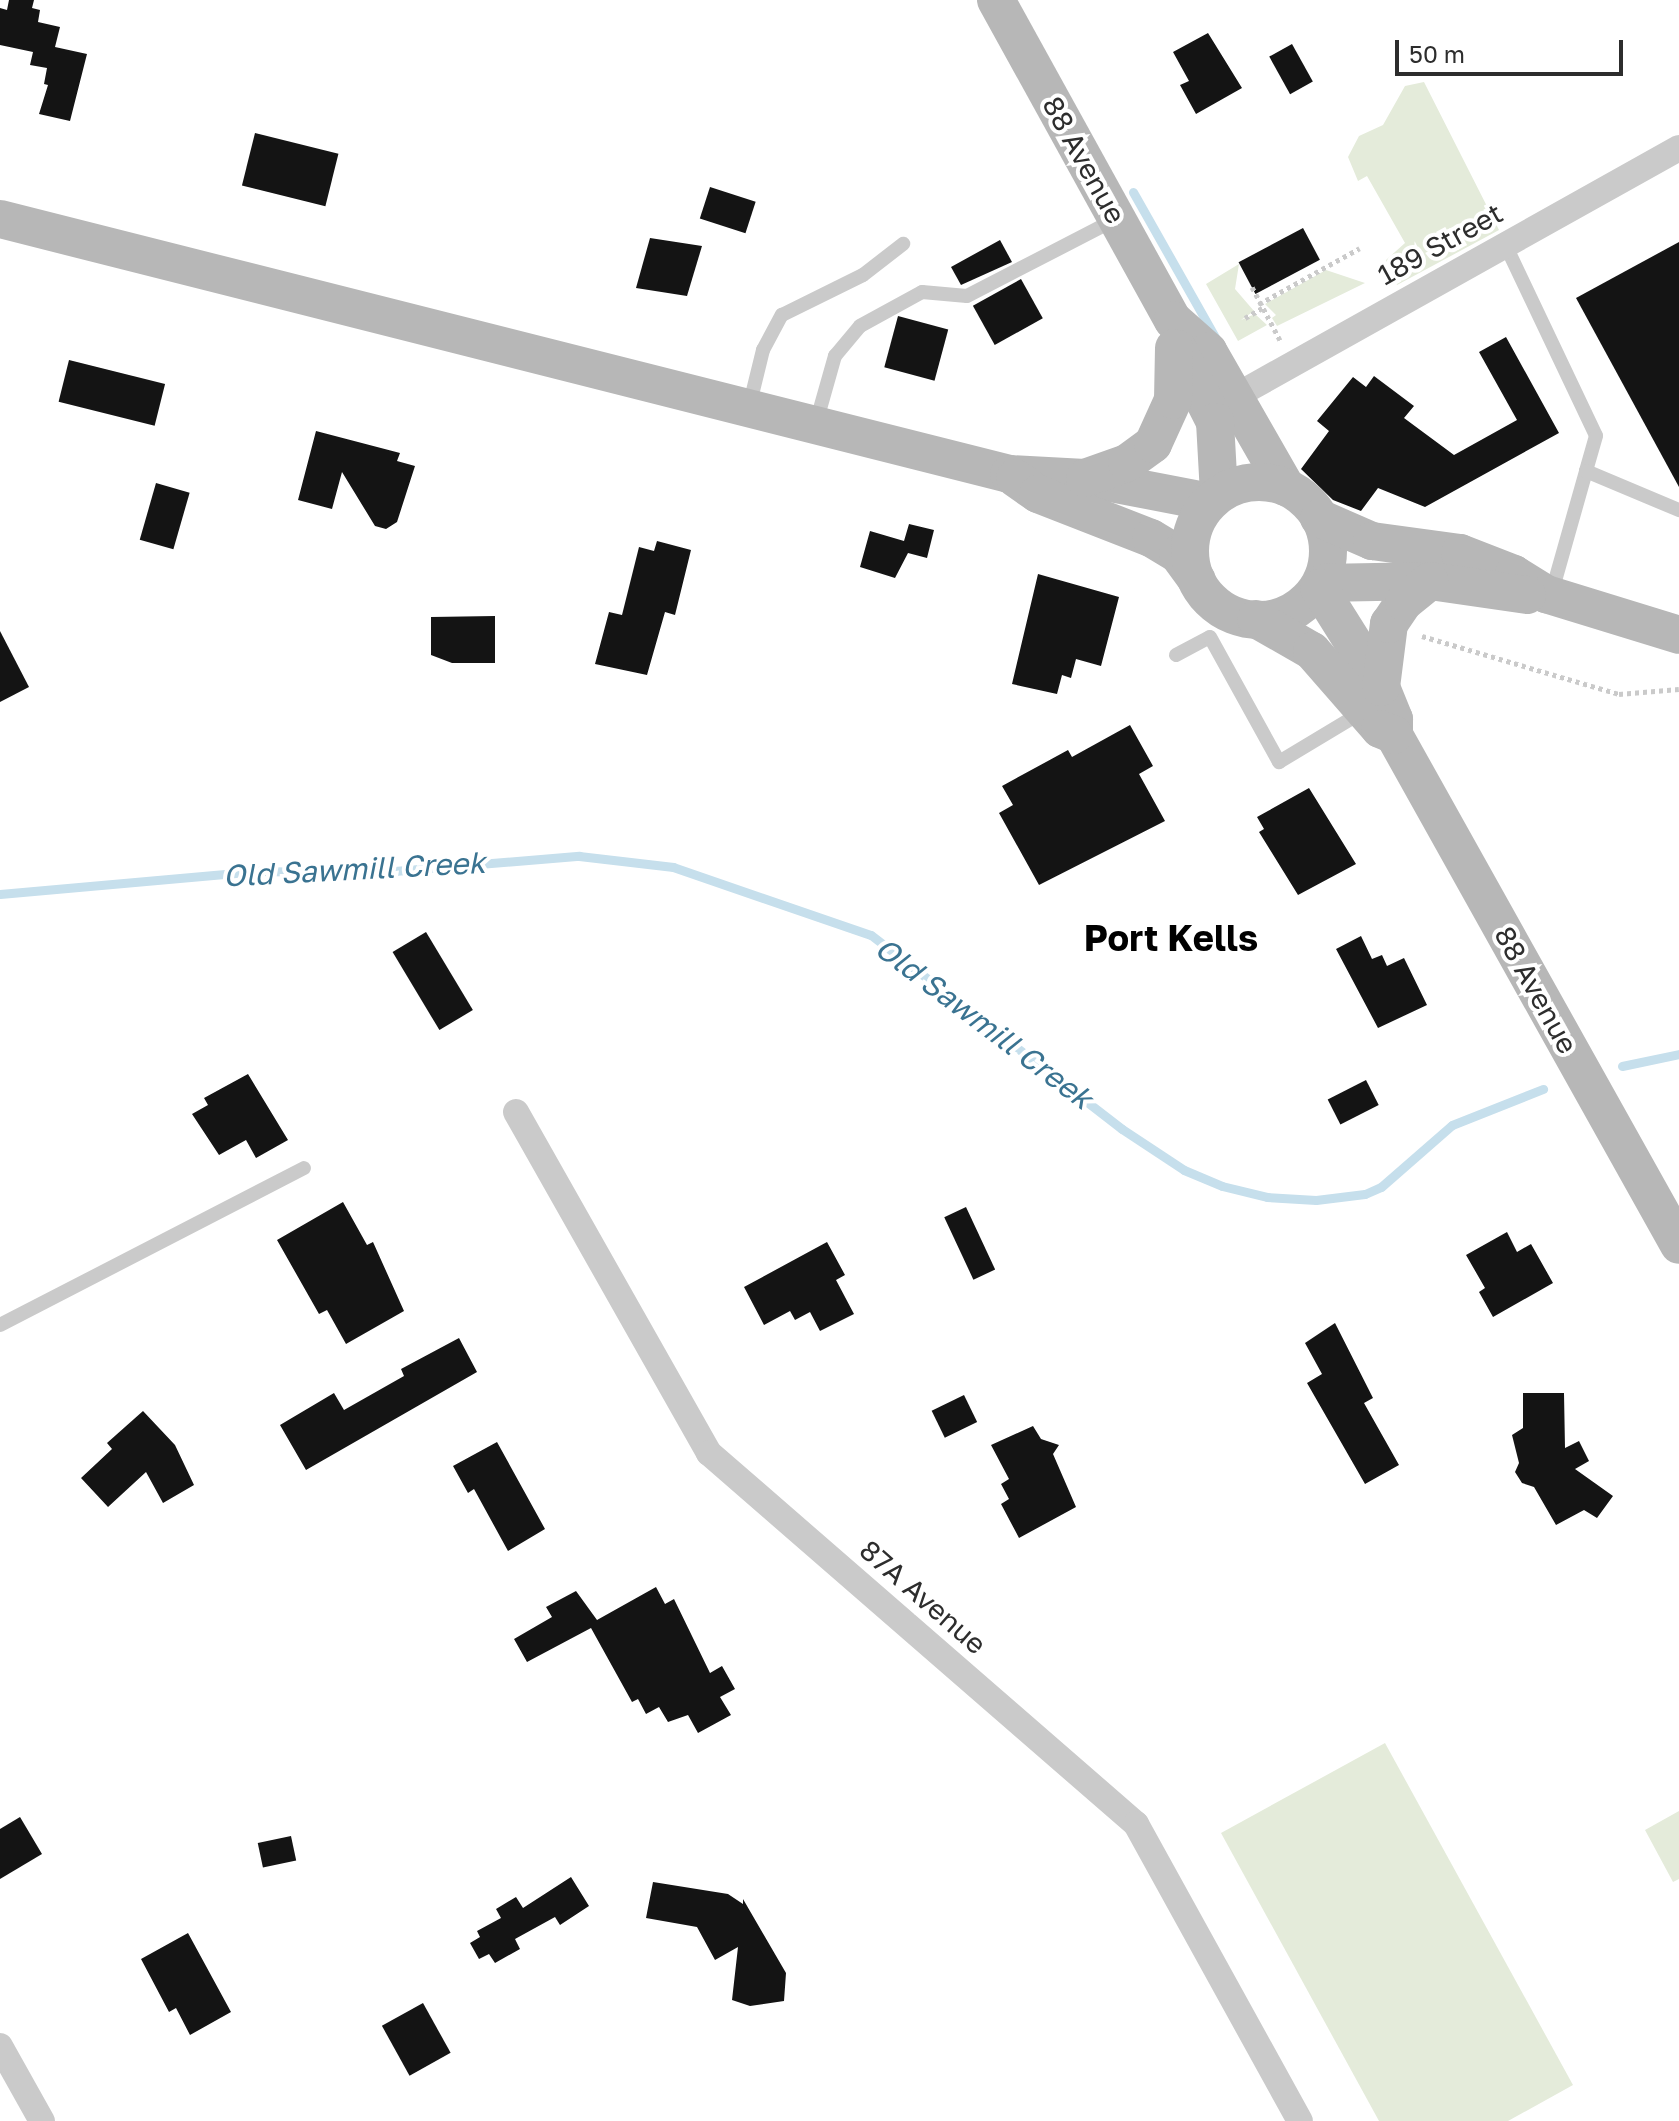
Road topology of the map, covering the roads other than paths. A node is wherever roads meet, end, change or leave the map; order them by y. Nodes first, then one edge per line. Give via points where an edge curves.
1 (996, 0) edge
2 (1679, 148) edge
3 (1116, 218) junction
4 (0, 219) edge
5 (903, 244) dead end
6 (1505, 244) junction
7 (1174, 330) junction
8 (1234, 397) junction
9 (749, 407) junction
10 (816, 424) junction
11 (1586, 471) junction
12 (1009, 474) junction
13 (1085, 478) junction
14 (1286, 487) junction
15 (1214, 498) junction
16 (1679, 510) edge
17 (1319, 518) junction
18 (1197, 580) junction
19 (1430, 581) junction
20 (1321, 585) junction
21 (1548, 595) junction
22 (1256, 619) junction
23 (1679, 635) edge
24 (1176, 655) dead end
25 (1373, 699) junction
26 (516, 1112) dead end
27 (304, 1168) dead end
28 (1679, 1245) edge
29 (0, 1325) edge
30 (0, 2046) edge
31 (42, 2121) edge
32 (1300, 2121) edge

1 - 3 main road, 88 Avenue
2 - 6 street, 189 Street
3 - 7 main road, 88 Avenue
3 - 10 lane via 967,296 922,292 860,326 835,356
4 - 9 main road
5 - 9 lane via 863,275 782,315 763,350
6 - 8 street, 189 Street
6 - 11 lane via 1596,436
7 - 8 main road, 88 Avenue via 1201,342
7 - 13 main road via 1173,400 1153,444 1127,463
7 - 15 main road, 88 Avenue via 1215,422
8 - 14 main road, 88 Avenue
9 - 10 main road
10 - 12 main road
11 - 16 lane
11 - 21 lane
12 - 13 main road
12 - 18 main road via 1038,494 1151,538 1178,554
13 - 15 main road
14 - 15 main road via 1252,482
14 - 17 main road
15 - 18 main road via 1191,539
17 - 20 main road via 1327,556
17 - 21 main road via 1372,541 1460,553 1514,574
18 - 22 main road via 1221,608
19 - 20 main road
19 - 21 main road via 1513,597
19 - 25 main road via 1404,602 1389,624
20 - 22 main road via 1288,613
20 - 25 main road, 88 Avenue
21 - 23 main road
22 - 25 main road, 88 Avenue via 1312,651
24 - 25 lane via 1210,637 1279,762
25 - 28 main road, 88 Avenue via 1394,719 1394,735
26 - 32 street, 87A Avenue via 709,1453 1136,1824
27 - 29 lane
30 - 31 street

